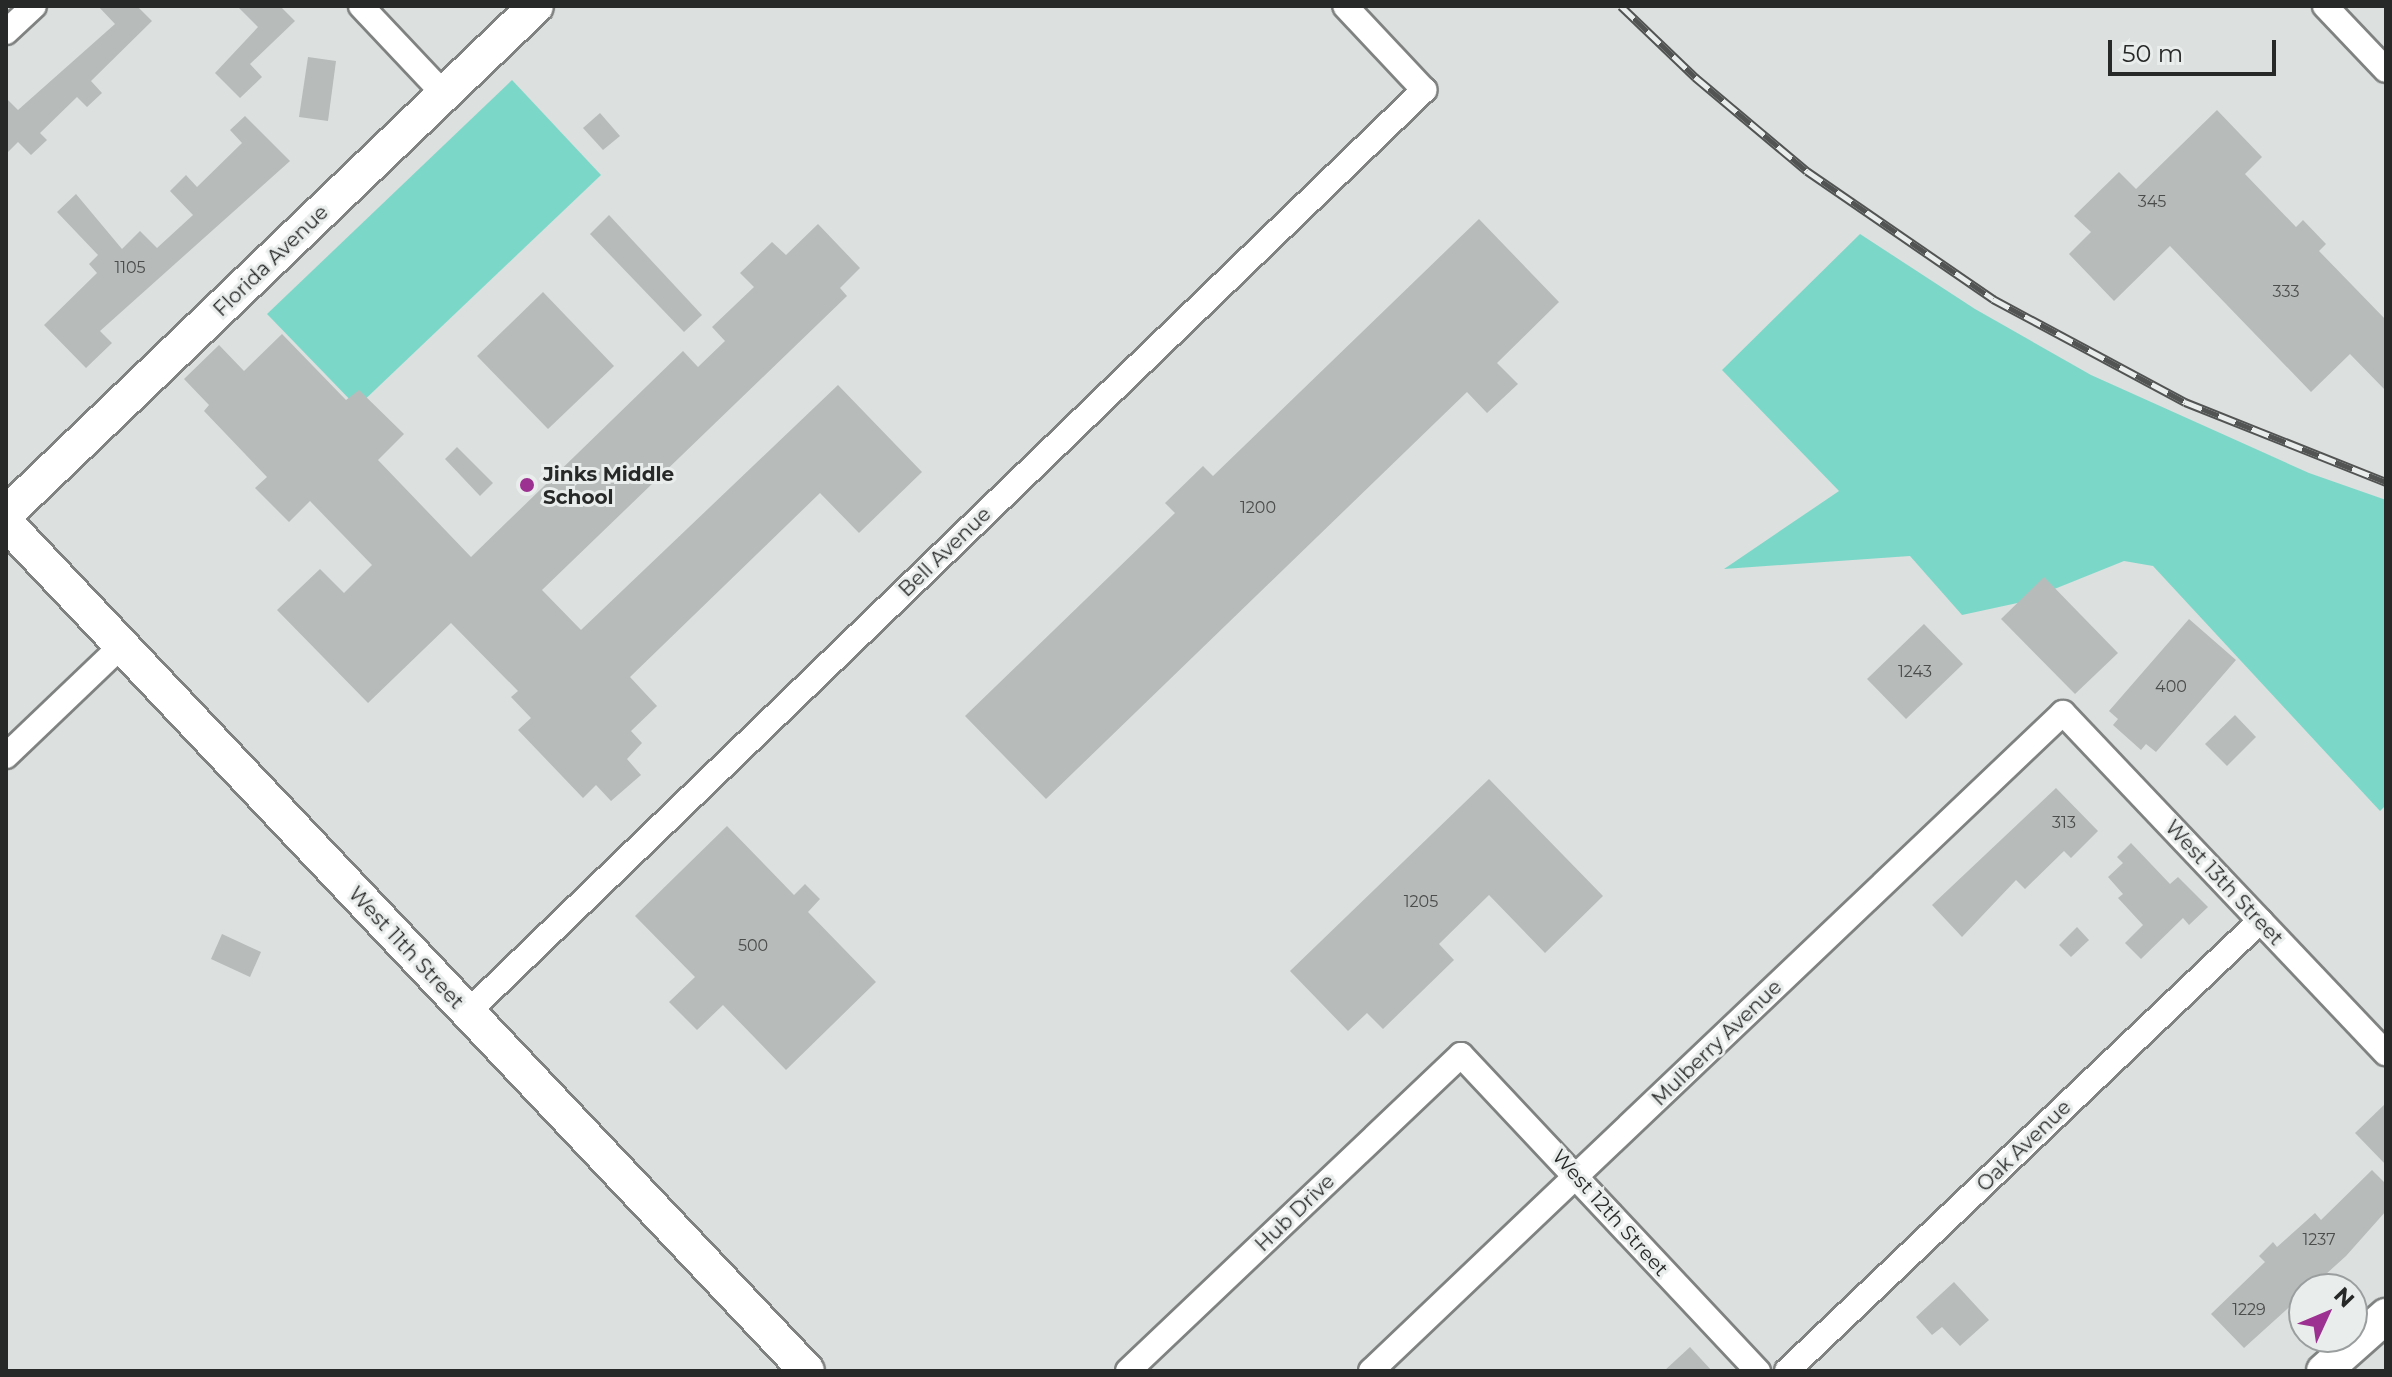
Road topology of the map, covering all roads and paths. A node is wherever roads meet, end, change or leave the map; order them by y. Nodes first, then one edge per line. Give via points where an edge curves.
1 (34, 6) edge
2 (361, 6) edge
3 (536, 6) edge
4 (1345, 6) edge
5 (2325, 6) edge
6 (6, 32) edge
7 (2386, 70) edge
8 (444, 94) junction
9 (6, 514) edge
10 (6, 523) edge
11 (121, 646) junction
12 (2063, 713) joint
13 (6, 756) edge
14 (2260, 921) junction
15 (467, 1013) junction
16 (2386, 1053) edge
17 (1461, 1055) joint
18 (1576, 1177) junction
19 (2386, 1316) edge
20 (807, 1371) edge
21 (1128, 1371) edge
22 (1371, 1371) edge
23 (1758, 1371) edge
24 (1787, 1371) edge
25 (2324, 1371) edge

1 - 6 street
2 - 8 street
3 - 8 main road, Florida Avenue
4 - 15 street, Bell Avenue via 1424,90
5 - 7 street
8 - 9 main road, Florida Avenue
10 - 11 main road, West 11th Street
11 - 13 street
11 - 15 main road, West 11th Street
12 - 14 street, West 13th Street
12 - 18 street, Mulberry Avenue
14 - 16 street, West 13th Street
14 - 24 street, Oak Avenue
15 - 20 main road, West 11th Street
17 - 18 street, West 12th Street
17 - 21 street, Hub Drive
18 - 22 street, Mulberry Avenue
18 - 23 street, West 12th Street
19 - 25 main road

